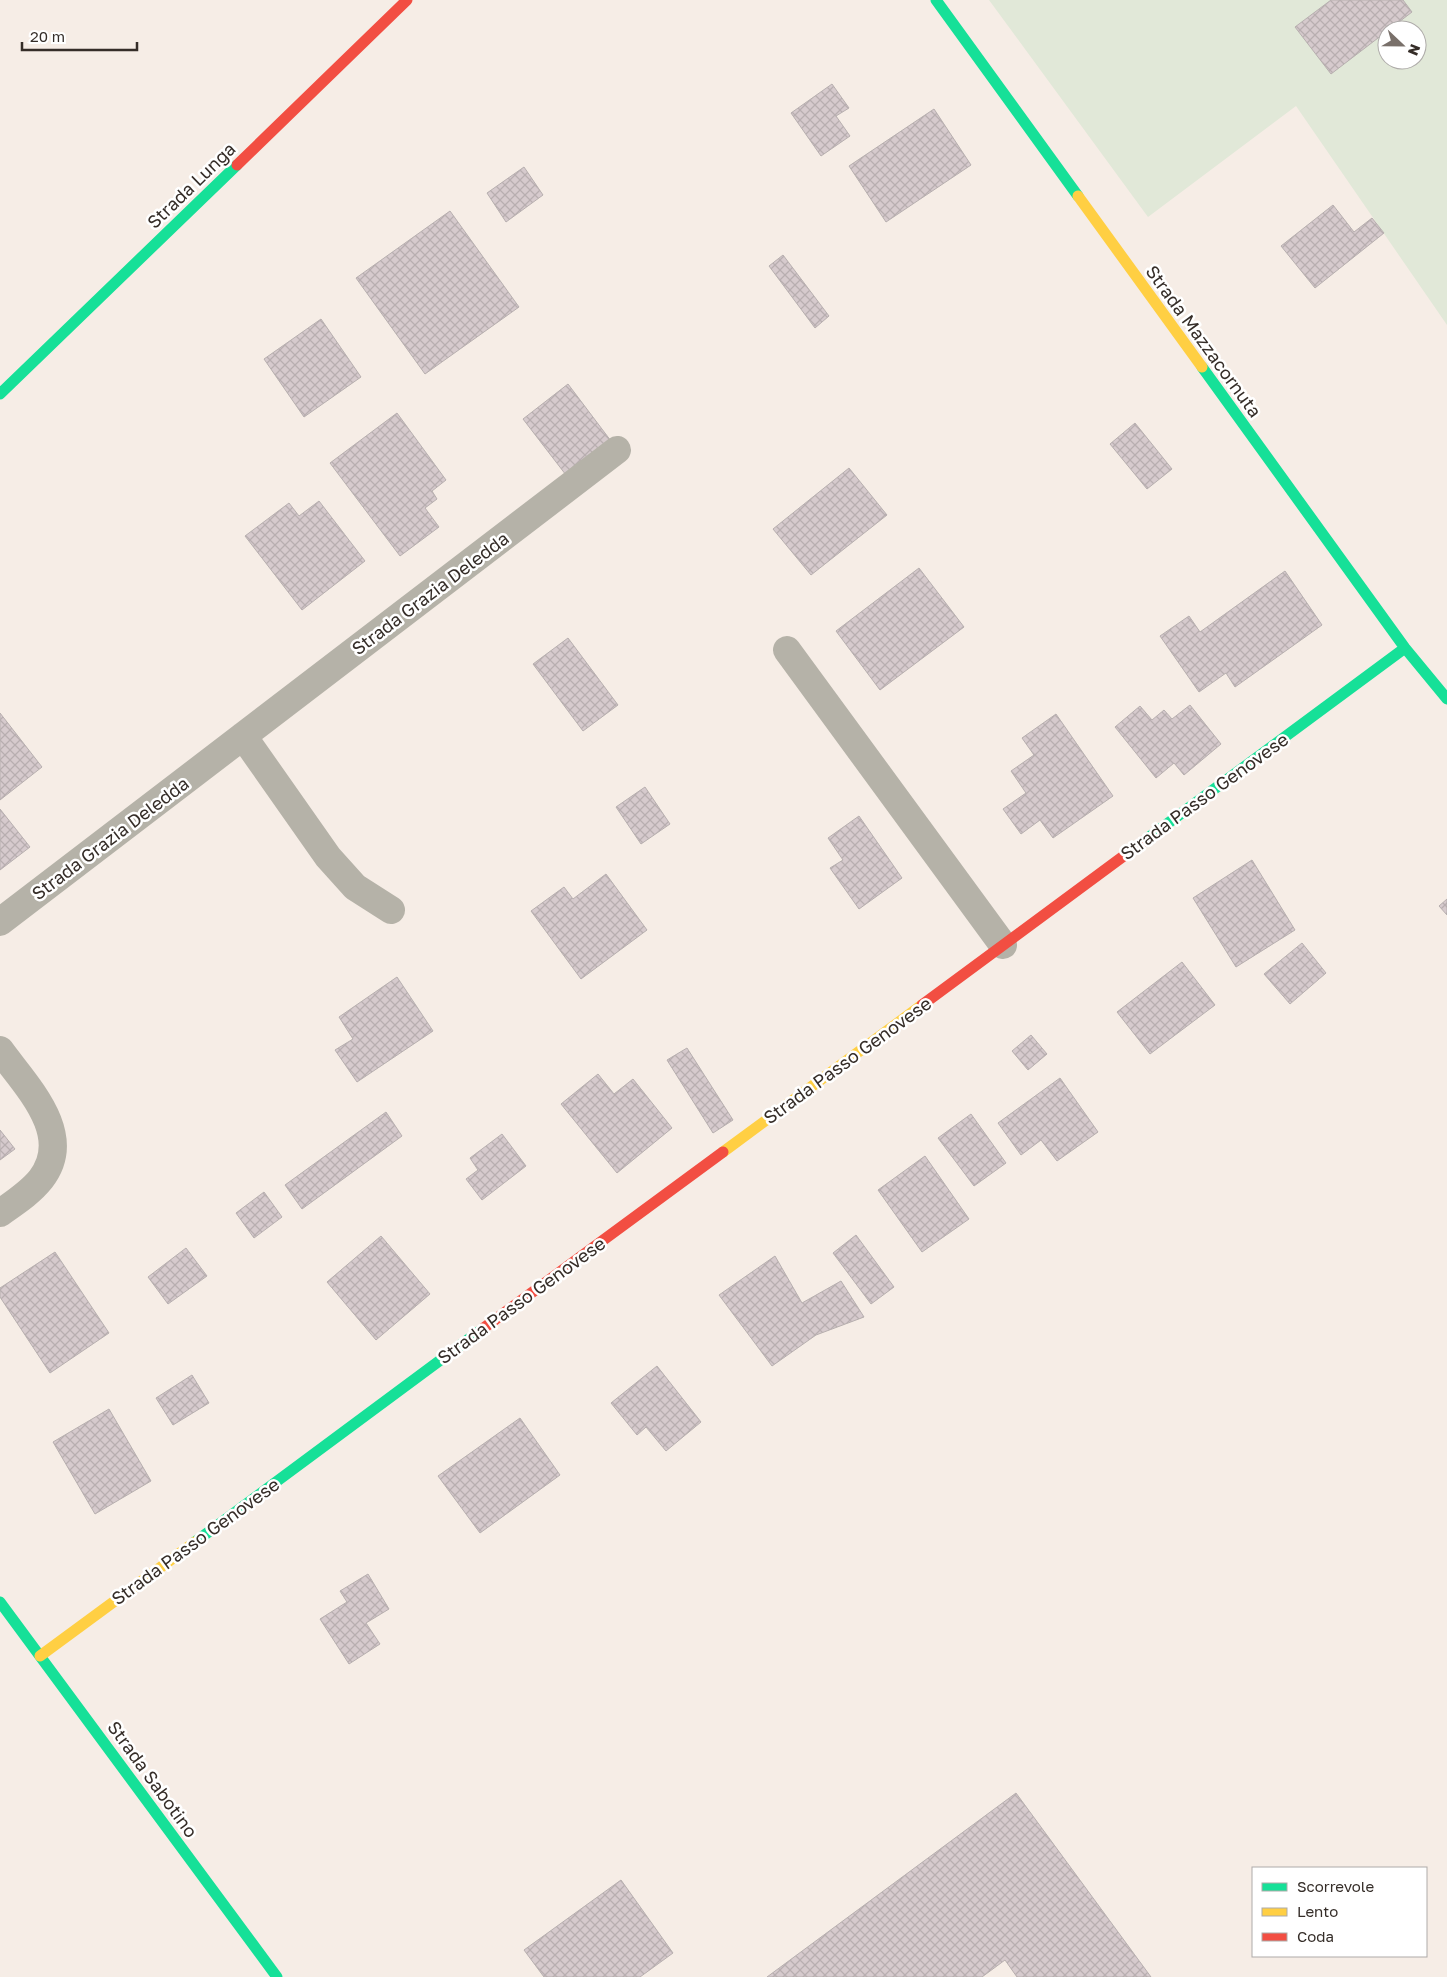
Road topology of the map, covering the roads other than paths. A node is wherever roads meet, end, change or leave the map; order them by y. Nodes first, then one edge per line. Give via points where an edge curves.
1 (407, 0) edge
2 (936, 0) edge
3 (0, 394) edge
4 (617, 450) dead end
5 (1405, 648) junction
6 (787, 650) dead end
7 (1447, 699) edge
8 (243, 736) junction
9 (391, 910) dead end
10 (0, 922) edge
11 (1002, 945) junction
12 (0, 1050) edge
13 (0, 1213) edge
14 (0, 1602) edge
15 (40, 1656) junction
16 (277, 1977) edge

1 - 3 street, Strada Lunga
2 - 5 street, Strada Mazzacornuta
4 - 8 street, Strada Grazia Deledda
5 - 7 street, Strada Mazzacornuta
5 - 11 street, Strada Passo Genovese
6 - 11 street
8 - 9 street via 337,868 355,888
8 - 10 street, Strada Grazia Deledda
11 - 15 street, Strada Passo Genovese
12 - 13 street via 49,1120 53,1141 43,1177
14 - 15 street, Strada Sabotino
15 - 16 street, Strada Sabotino

